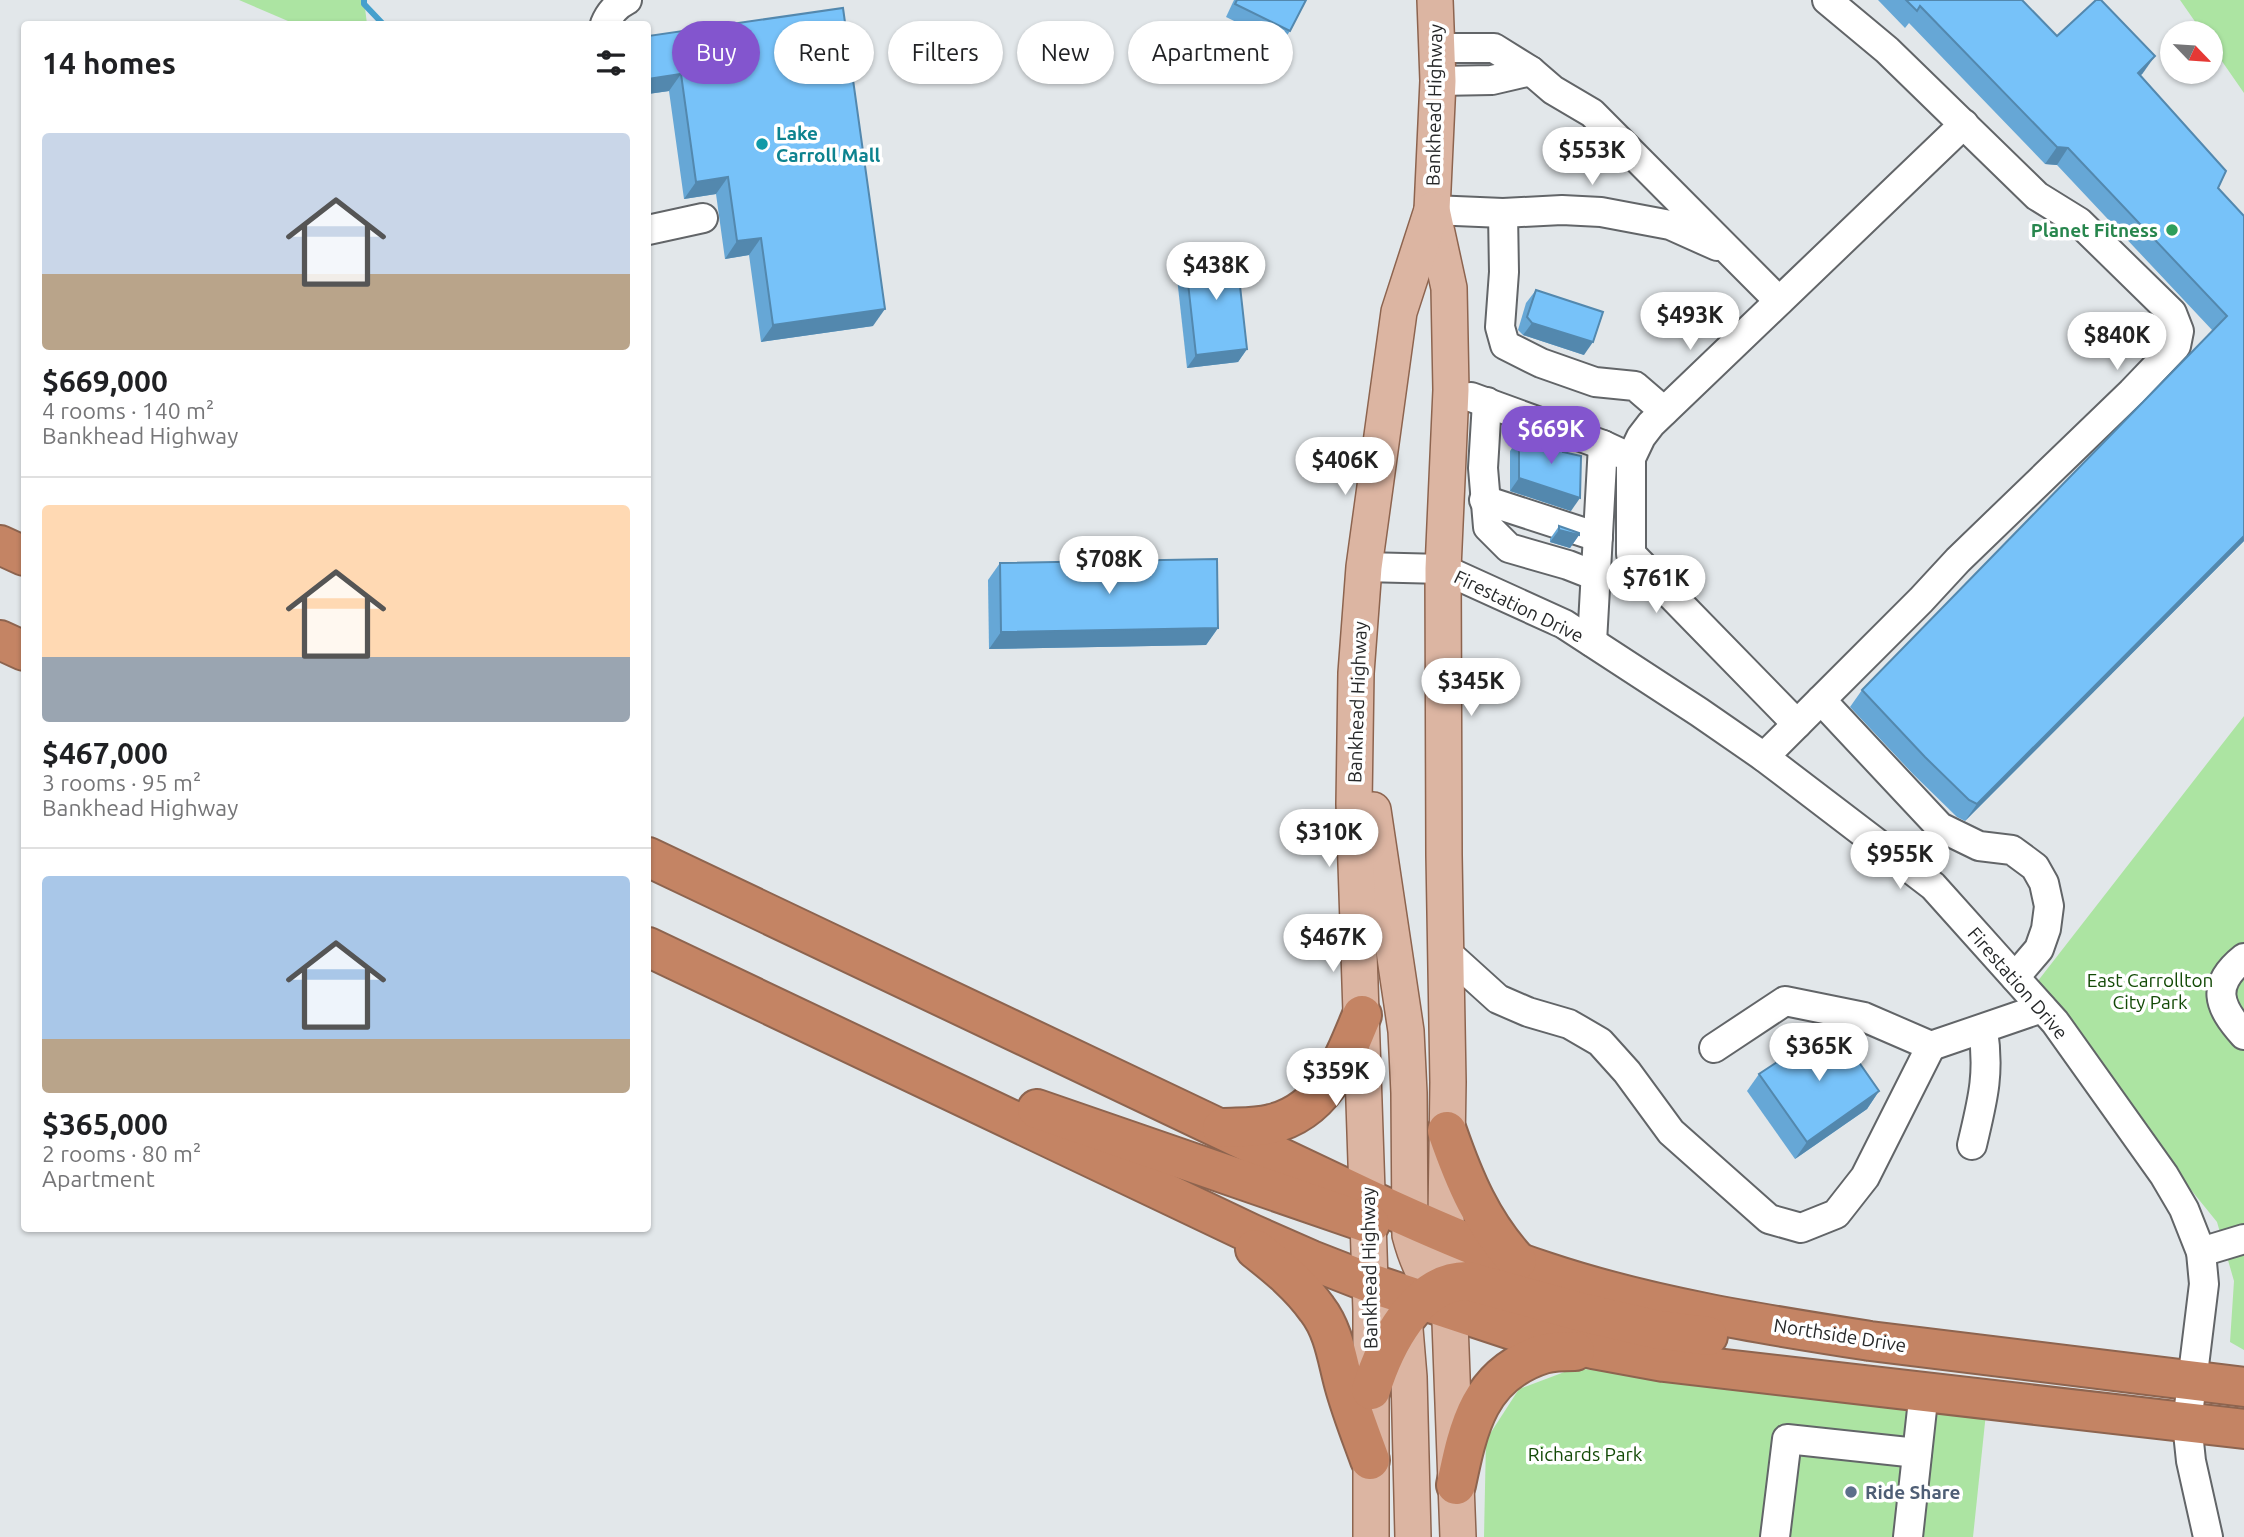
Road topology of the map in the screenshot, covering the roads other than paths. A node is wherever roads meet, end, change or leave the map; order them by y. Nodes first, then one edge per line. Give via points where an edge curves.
1 (627, 0) edge
2 (1435, 0) edge
3 (1827, 0) edge
4 (606, 21) edge
5 (1438, 64) junction
6 (1964, 124) junction
7 (1432, 210) junction
8 (1503, 213) junction
9 (703, 218) dead end
10 (651, 229) edge
11 (1732, 254) junction
12 (1779, 301) junction
13 (1451, 390) junction
14 (1487, 402) junction
15 (1664, 411) junction
16 (1603, 444) junction
17 (1631, 458) junction
18 (1484, 500) junction
19 (0, 545) edge
20 (21, 555) edge
21 (1597, 556) junction
22 (1364, 567) junction
23 (1443, 569) junction
24 (0, 639) edge
25 (1592, 642) junction
26 (21, 650) edge
27 (1821, 700) junction
28 (1355, 703) junction
29 (1797, 724) junction
30 (1764, 757) junction
31 (651, 858) edge
32 (651, 948) edge
33 (1446, 951) junction
34 (2244, 958) edge
35 (2015, 977) junction
36 (2042, 1008) junction
37 (1362, 1015) junction
38 (1983, 1030) junction
39 (2244, 1035) edge
40 (836, 1037) junction
41 (1931, 1046) junction
42 (1714, 1048) dead end
43 (1221, 1128) junction
44 (1447, 1131) junction
45 (1972, 1145) dead end
46 (1222, 1220) junction
47 (1398, 1223) junction
48 (2244, 1239) edge
49 (2201, 1252) junction
50 (1518, 1263) junction
51 (1418, 1297) junction
52 (1870, 1341) junction
53 (1593, 1349) junction
54 (2192, 1381) junction
55 (2244, 1387) edge
56 (1371, 1390) junction
57 (1924, 1391) junction
58 (2187, 1423) junction
59 (2244, 1429) edge
60 (1916, 1453) junction
61 (1370, 1460) junction
62 (1456, 1485) junction
63 (1371, 1537) edge
64 (1413, 1537) edge
65 (1458, 1537) edge
66 (1775, 1537) edge
67 (1908, 1537) edge
68 (2208, 1537) edge

1 - 4 street
2 - 5 main road, Bankhead Highway
3 - 6 street
5 - 7 main road, Bankhead Highway
5 - 11 street via 1494,48 1531,71 1604,122
6 - 12 street
6 - 27 street via 2037,196 2079,222 2172,313 2179,331 2175,346 2132,392
7 - 8 street
7 - 13 main road, Bankhead Highway via 1449,288
7 - 22 main road, Bankhead Highway via 1399,312
8 - 11 street via 1562,210 1638,217 1670,225
8 - 15 street via 1500,327 1505,345 1595,382 1635,386
9 - 10 street
11 - 12 street
12 - 15 street
13 - 14 street
13 - 23 main road, Bankhead Highway
14 - 16 street
14 - 18 street
15 - 17 street via 1641,437
16 - 17 street
16 - 21 street
17 - 29 street via 1631,554
18 - 21 street
18 - 21 street via 1488,527 1509,548 1540,556
19 - 20 highway
21 - 25 street
22 - 23 street, Firestation Drive
22 - 28 main road, Bankhead Highway
23 - 25 street, Firestation Drive via 1564,624
23 - 33 main road, Bankhead Highway
24 - 26 highway
25 - 30 street, Firestation Drive
27 - 29 street
27 - 35 street via 1940,827 1979,846 2012,850 2035,867 2049,906 2046,929 2039,949
28 - 37 main road, Bankhead Highway
28 - 47 main road via 1406,1031 1409,1093
29 - 30 street
30 - 35 street, Firestation Drive via 1933,886
31 - 43 highway
32 - 40 highway
33 - 41 street via 1498,999 1569,1024 1600,1042 1671,1132 1769,1219 1801,1228 1836,1213 1865,1177
33 - 44 main road, Bankhead Highway
34 - 39 street via 2222,982 2221,998 2226,1014
35 - 36 street, Firestation Drive
36 - 38 street
36 - 49 street, Firestation Drive via 2164,1175
37 - 43 highway via 1336,1075 1310,1104 1271,1124
37 - 47 main road, Bankhead Highway
38 - 41 street
38 - 45 street via 1986,1084
40 - 46 highway
40 - 47 highway via 932,1075
41 - 42 street via 1864,1017 1785,1000
43 - 47 highway
44 - 47 main road, Bankhead Highway
44 - 50 highway via 1483,1219
46 - 51 highway
46 - 61 highway via 1297,1284 1319,1310 1334,1339 1344,1386
47 - 50 highway, Northside Drive
47 - 51 main road, Bankhead Highway
47 - 51 main road, Bankhead Highway
48 - 49 street
49 - 54 street, Firestation Drive via 2204,1284
50 - 52 highway, Northside Drive via 1685,1309
51 - 52 highway via 1457,1280 1468,1280 1654,1329 1818,1348
51 - 53 highway via 1515,1331
51 - 56 main road, Bankhead Highway
51 - 56 highway via 1390,1342
51 - 62 main road, Bankhead Highway
51 - 64 main road via 1409,1377
52 - 54 highway, Northside Drive
53 - 57 highway via 1664,1362
53 - 62 highway via 1545,1353 1517,1365 1490,1386 1466,1436
54 - 55 highway, Northside Drive
54 - 58 street, Firestation Drive
56 - 61 main road, Bankhead Highway
57 - 58 highway
57 - 60 street
58 - 59 highway
58 - 68 street, Firestation Drive via 2190,1461
60 - 66 street via 1787,1439
60 - 67 street
61 - 63 main road, Bankhead Highway
62 - 65 main road, Bankhead Highway

